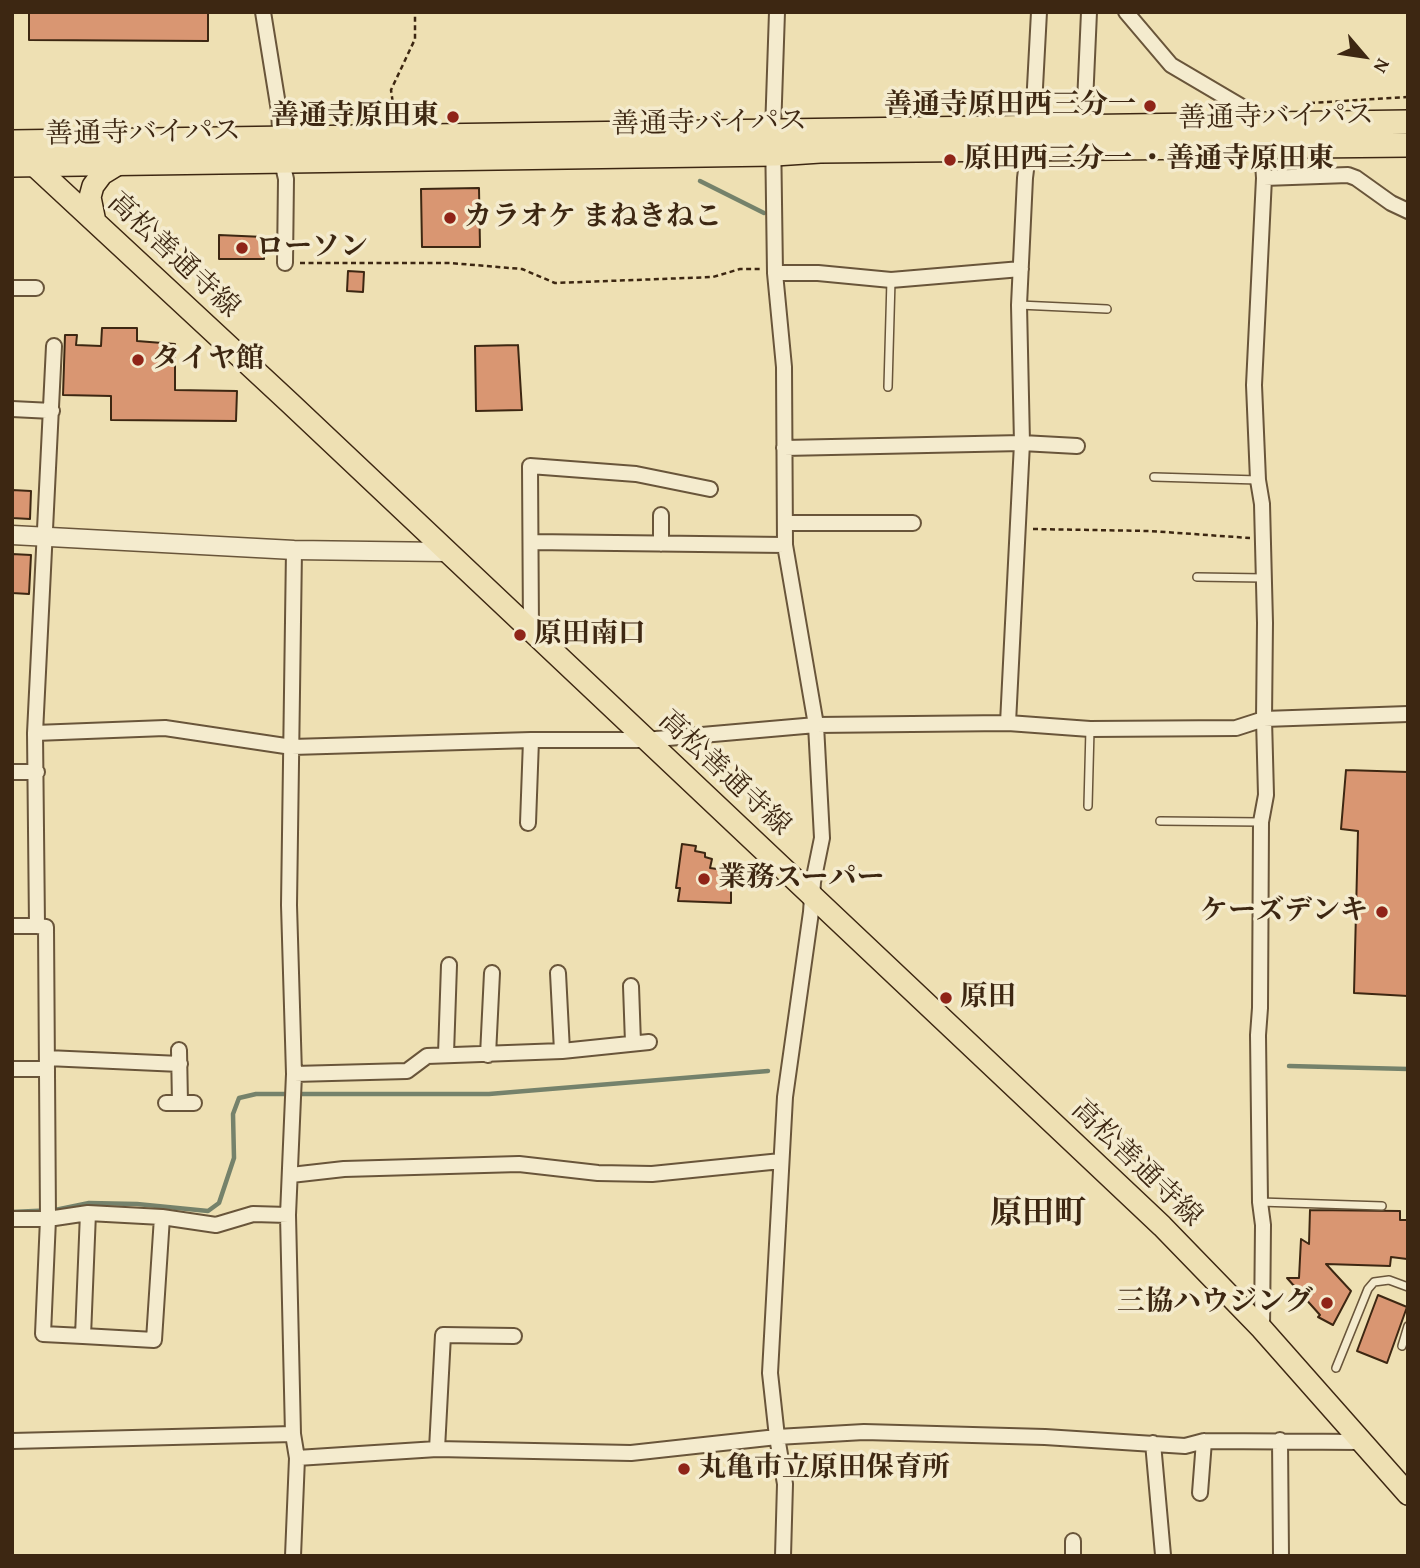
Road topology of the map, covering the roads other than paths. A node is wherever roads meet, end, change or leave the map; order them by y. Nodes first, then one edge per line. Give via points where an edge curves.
1 (263, 12) edge
2 (777, 12) edge
3 (1039, 12) edge
4 (1089, 12) edge
5 (1126, 12) edge
6 (1085, 103) dead end
7 (1408, 122) edge
8 (1254, 125) junction
9 (1031, 128) junction
10 (280, 138) junction
11 (774, 143) junction
12 (12, 144) edge
13 (1408, 145) edge
14 (1262, 148) junction
15 (1029, 151) junction
16 (282, 162) junction
17 (120, 163) junction
18 (23, 165) edge
19 (1264, 178) junction
20 (1408, 211) edge
21 (95, 222) junction
22 (285, 263) road end
23 (1021, 269) junction
24 (775, 271) junction
25 (891, 280) junction
26 (12, 288) edge
27 (36, 288) dead end
28 (1018, 306) junction
29 (1107, 309) dead end
30 (54, 346) dead end
31 (888, 387) dead end
32 (12, 410) edge
33 (52, 411) junction
34 (1022, 443) junction
35 (1077, 446) dead end
36 (785, 448) junction
37 (1154, 477) dead end
38 (1258, 480) junction
39 (710, 489) dead end
40 (661, 515) dead end
41 (785, 523) junction
42 (913, 523) dead end
43 (12, 535) edge
44 (44, 537) junction
45 (531, 542) junction
46 (661, 544) junction
47 (785, 545) junction
48 (294, 550) junction
49 (446, 552) junction
50 (1197, 578) dead end
51 (1264, 578) junction
52 (531, 631) junction
53 (1408, 714) edge
54 (1264, 719) junction
55 (1008, 723) junction
56 (816, 725) junction
57 (1090, 729) junction
58 (35, 733) junction
59 (531, 740) junction
60 (645, 740) junction
61 (292, 747) junction
62 (12, 772) edge
63 (37, 772) junction
64 (1088, 806) dead end
65 (1160, 821) dead end
66 (1261, 822) junction
67 (528, 823) dead end
68 (812, 895) junction
69 (12, 926) edge
70 (37, 926) junction
71 (449, 965) dead end
72 (492, 973) dead end
73 (558, 973) dead end
74 (631, 986) dead end
75 (649, 1042) dead end
76 (633, 1043) junction
77 (562, 1051) junction
78 (446, 1055) junction
79 (488, 1055) junction
80 (47, 1063) junction
81 (12, 1069) edge
82 (294, 1074) junction
83 (180, 1103) dead end
84 (781, 1161) junction
85 (290, 1175) junction
86 (1260, 1202) junction
87 (1382, 1206) dead end
88 (88, 1213) junction
89 (288, 1215) junction
90 (162, 1217) junction
91 (12, 1219) edge
92 (48, 1219) junction
93 (1408, 1287) edge
94 (1408, 1326) edge
95 (1262, 1329) junction
96 (83, 1336) junction
97 (514, 1336) dead end
98 (1402, 1346) dead end
99 (1336, 1368) dead end
100 (293, 1434) junction
101 (777, 1437) junction
102 (1280, 1440) junction
103 (12, 1441) edge
104 (1204, 1441) junction
105 (1362, 1442) junction
106 (1153, 1443) junction
107 (437, 1449) junction
108 (297, 1458) junction
109 (1400, 1479) edge
110 (1200, 1493) dead end
111 (1408, 1494) edge
112 (1163, 1555) edge
113 (292, 1556) edge
114 (783, 1556) edge
115 (1281, 1556) edge

1 - 10 street
2 - 11 street
3 - 9 street
4 - 6 street
5 - 8 street via 1171,65 1244,108
7 - 8 highway, 善通寺バイパス
8 - 9 highway, 善通寺バイパス
8 - 14 street
9 - 11 highway, 善通寺バイパス
9 - 15 street
10 - 11 highway, 善通寺バイパス
10 - 12 highway, 善通寺バイパス
10 - 16 street
11 - 15 highway, 善通寺バイパス via 820,151
11 - 16 highway, 善通寺バイパス
11 - 24 street
12 - 18 main road, 高松善通寺線
13 - 14 highway, 善通寺バイパス
14 - 15 highway, 善通寺バイパス
14 - 19 street
15 - 23 street
16 - 17 highway, 善通寺バイパス
16 - 22 street
17 - 18 highway, 善通寺バイパス
17 - 21 main road via 93,186 90,197
18 - 21 main road, 高松善通寺線
19 - 20 street via 1348,175
19 - 38 street via 1254,385
21 - 49 main road, 高松善通寺線
23 - 25 street
23 - 28 street
24 - 25 street
24 - 36 street via 784,367
25 - 31 lane
26 - 27 street
28 - 29 lane
28 - 34 street
30 - 33 street
32 - 33 street
33 - 44 street
34 - 35 street
34 - 36 street
34 - 55 street
36 - 41 street
37 - 38 lane
38 - 51 street
39 - 45 street via 636,474 530,467
40 - 46 street
41 - 42 street
41 - 47 street
43 - 44 street
44 - 48 street
44 - 58 street
45 - 46 street
45 - 52 street
46 - 47 street
47 - 56 street
48 - 49 street
48 - 61 street
49 - 52 main road, 高松善通寺線
50 - 51 lane
51 - 54 street
52 - 60 main road, 高松善通寺線
53 - 54 street
54 - 57 street via 1236,728
54 - 66 street via 1266,795
55 - 56 street
55 - 57 street
56 - 60 street
56 - 68 street via 822,838
57 - 64 lane
58 - 61 street via 165,728
58 - 63 street
59 - 60 street
59 - 61 street
59 - 67 street
60 - 68 main road, 高松善通寺線
61 - 82 street via 289,905
62 - 63 street
63 - 70 street
65 - 66 lane
66 - 86 street
68 - 84 street
68 - 95 main road, 高松善通寺線 via 1162,1226
69 - 70 street
70 - 80 street via 46,927
71 - 78 street
72 - 79 street
73 - 77 street
74 - 76 street
75 - 76 street
76 - 77 street
77 - 79 street
78 - 79 street
78 - 82 street via 428,1056 407,1071
80 - 81 street
80 - 83 street via 180,1057
80 - 92 street
82 - 85 street
84 - 85 street via 652,1174 519,1164
84 - 101 street via 770,1373
85 - 89 street
86 - 87 lane
86 - 95 street
88 - 90 street
88 - 92 street
88 - 96 street
89 - 90 street via 253,1214 216,1225
89 - 100 street
90 - 96 street via 154,1340
91 - 92 street
92 - 96 street via 43,1334
93 - 99 lane via 1390,1280 1374,1282
94 - 98 lane
95 - 105 main road, 高松善通寺線
97 - 107 street via 443,1335
100 - 103 street
100 - 108 street
101 - 106 street via 864,1433
101 - 107 street via 631,1453
101 - 114 street via 785,1484
102 - 104 street
102 - 105 street
102 - 115 street
104 - 106 street via 1185,1446
104 - 110 street
105 - 109 main road, 高松善通寺線
106 - 112 street
107 - 108 street
108 - 113 street
109 - 111 main road, 高松善通寺線

